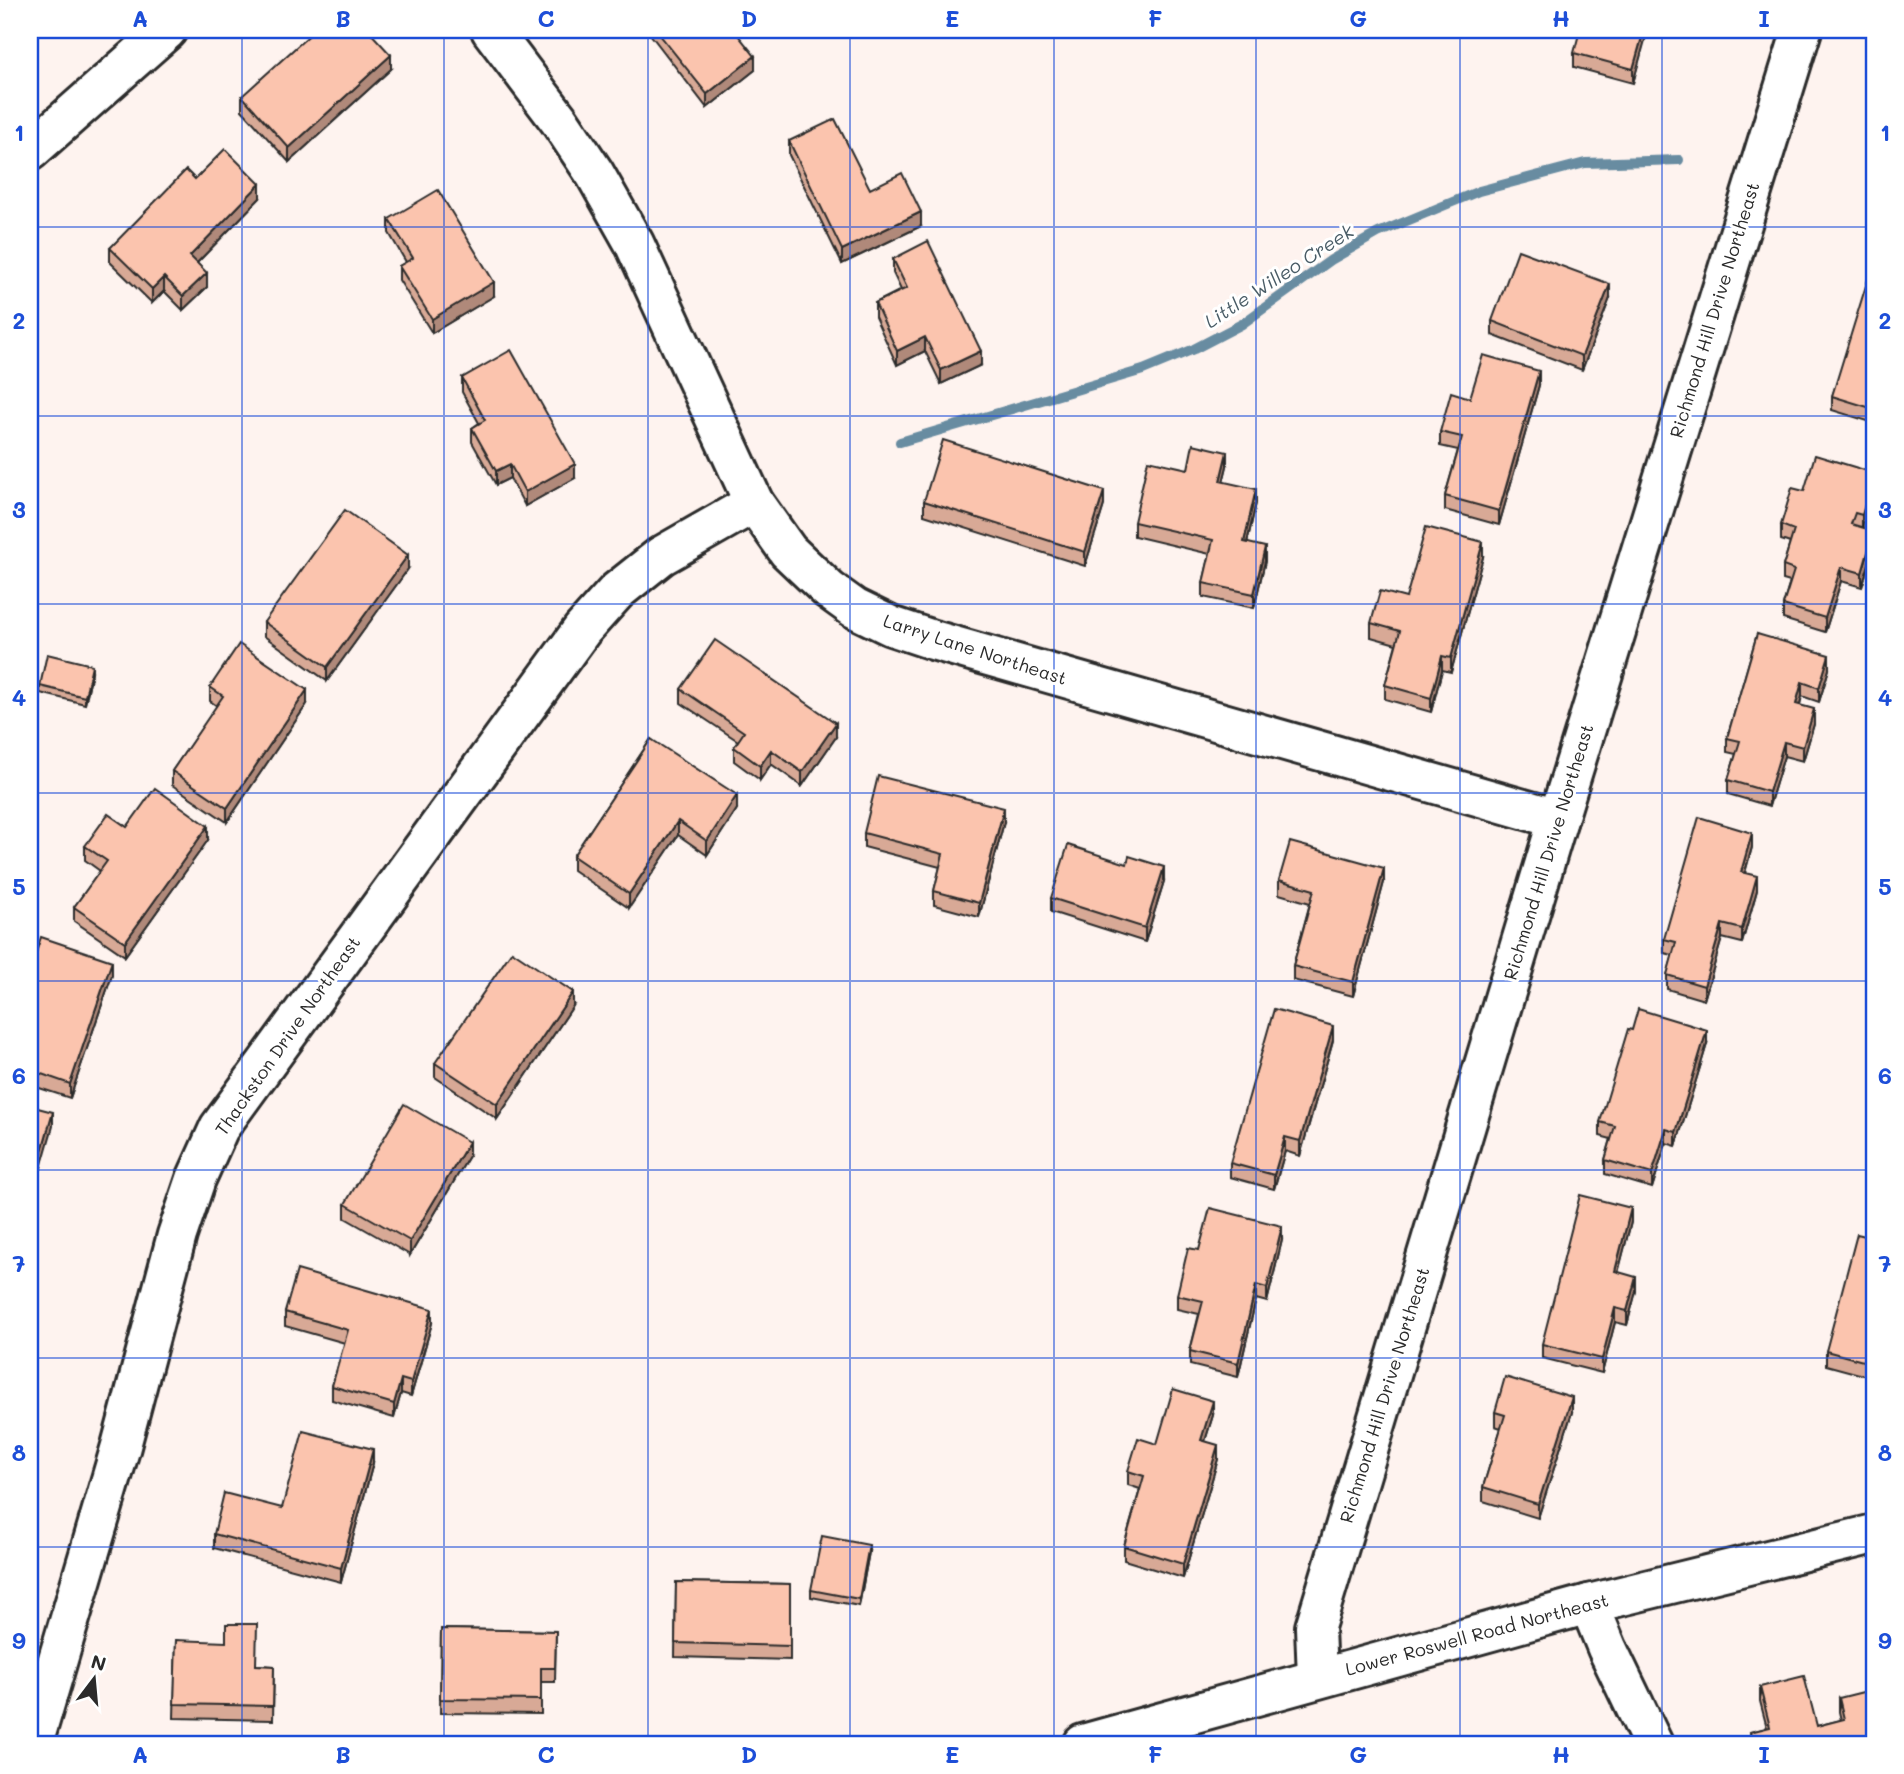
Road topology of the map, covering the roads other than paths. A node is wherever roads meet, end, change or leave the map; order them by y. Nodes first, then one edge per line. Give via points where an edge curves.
1 (167, 30) edge
2 (491, 30) edge
3 (1802, 30) edge
4 (30, 151) edge
5 (754, 503) junction
6 (1558, 820) junction
7 (1874, 1534) edge
8 (1589, 1604) junction
9 (1317, 1678) junction
10 (33, 1744) edge
11 (1083, 1744) edge
12 (1653, 1744) edge

1 - 4 street
2 - 5 street, Larry Lane Northeast via 559,120 608,197
3 - 6 street, Richmond Hill Drive Northeast
5 - 6 street, Larry Lane Northeast via 789,551 829,590 891,626
5 - 10 street, Thackston Drive Northeast via 661,556 617,591 582,630 219,1128 177,1235 121,1446
6 - 9 street, Richmond Hill Drive Northeast via 1315,1627
7 - 8 street, Lower Roswell Road Northeast
8 - 9 street, Lower Roswell Road Northeast
8 - 12 street
9 - 11 street, Lower Roswell Road Northeast

